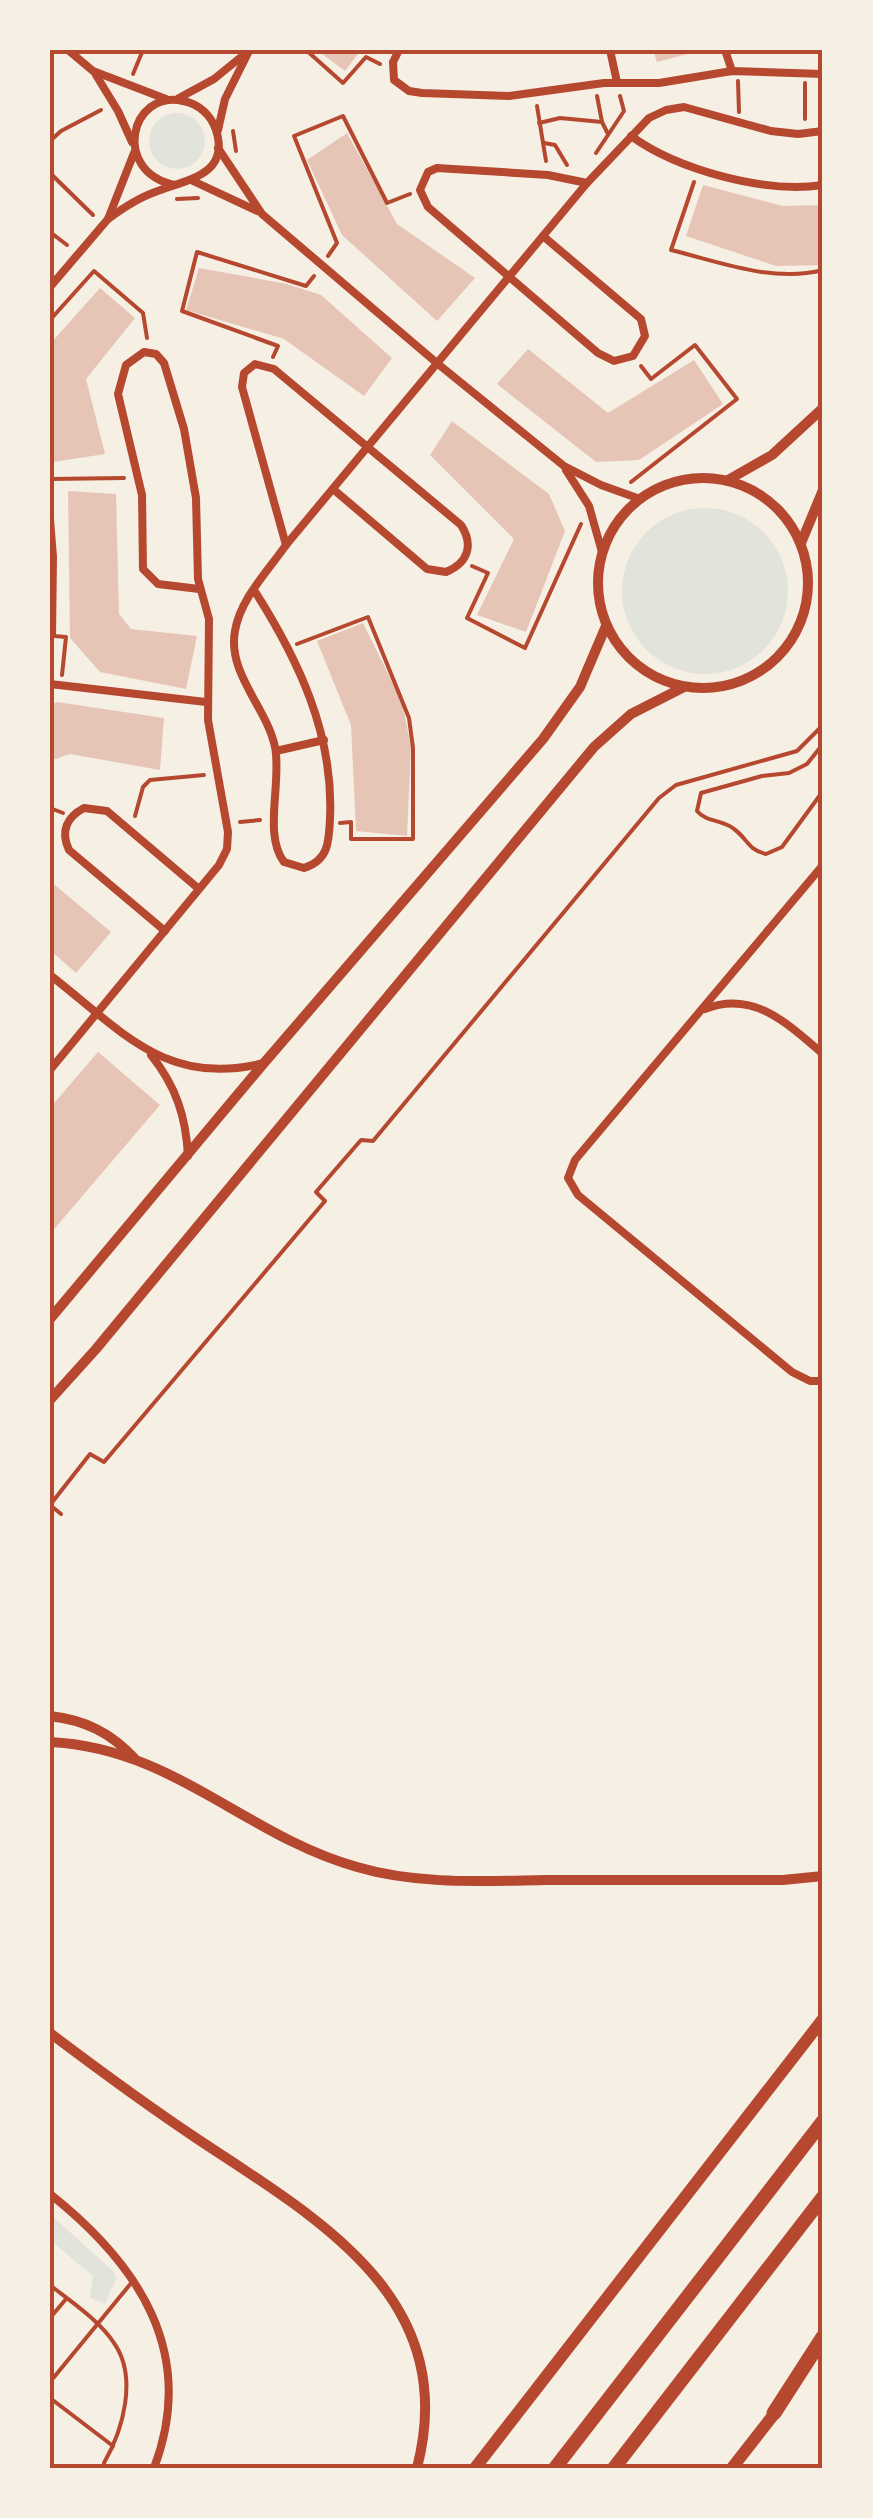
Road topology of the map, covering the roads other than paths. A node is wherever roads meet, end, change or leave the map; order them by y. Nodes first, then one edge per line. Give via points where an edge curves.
1 (68, 50) edge
2 (249, 50) edge
3 (399, 50) edge
4 (610, 50) edge
5 (725, 50) edge
6 (94, 72) junction
7 (735, 72) junction
8 (823, 74) edge
9 (617, 82) junction
10 (173, 100) junction
11 (823, 131) edge
12 (632, 136) junction
13 (218, 137) junction
14 (218, 148) junction
15 (134, 150) junction
16 (193, 181) junction
17 (587, 182) junction
18 (174, 185) junction
19 (823, 186) edge
20 (262, 214) junction
21 (108, 219) junction
22 (543, 236) junction
23 (508, 278) junction
24 (50, 287) edge
25 (438, 364) junction
26 (823, 408) edge
27 (368, 447) junction
28 (564, 466) junction
29 (728, 480) junction
30 (333, 489) junction
31 (823, 490) edge
32 (640, 499) junction
33 (801, 543) junction
34 (286, 545) junction
35 (602, 552) junction
36 (199, 590) junction
37 (254, 590) junction
38 (606, 626) junction
39 (50, 684) edge
40 (684, 688) junction
41 (206, 702) junction
42 (324, 740) junction
43 (276, 752) junction
44 (823, 866) edge
45 (199, 889) junction
46 (166, 931) junction
47 (50, 974) edge
48 (700, 1011) junction
49 (98, 1012) junction
50 (148, 1052) junction
51 (823, 1054) edge
52 (264, 1063) junction
53 (50, 1070) edge
54 (188, 1156) junction
55 (50, 1319) edge
56 (823, 1381) edge
57 (50, 1400) edge
58 (50, 1716) edge
59 (50, 1742) edge
60 (78, 1743) junction
61 (50, 1750) edge
62 (135, 1759) junction
63 (823, 1876) edge
64 (823, 2019) edge
65 (50, 2032) edge
66 (823, 2120) edge
67 (50, 2194) edge
68 (823, 2197) edge
69 (134, 2279) junction
70 (50, 2284) edge
71 (66, 2298) junction
72 (50, 2318) edge
73 (97, 2324) junction
74 (823, 2337) edge
75 (823, 2352) edge
76 (50, 2382) edge
77 (50, 2398) edge
78 (774, 2413) junction
79 (113, 2446) junction
80 (104, 2463) dead end
81 (154, 2468) edge
82 (416, 2468) edge
83 (475, 2468) edge
84 (556, 2468) edge
85 (614, 2468) edge
86 (732, 2468) edge

1 - 6 street
2 - 10 street
2 - 13 street via 225,100
3 - 9 street via 392,71 398,84 422,93 535,94
4 - 9 street
5 - 7 street
6 - 10 street
6 - 15 street
7 - 8 street
7 - 9 street
10 - 13 street via 199,107
10 - 15 street via 142,116
11 - 12 street via 771,130 674,108 649,118
12 - 17 street
12 - 19 street via 698,168 778,186
13 - 14 street
14 - 16 street via 210,168
14 - 20 street
15 - 18 street via 149,176
15 - 21 street
16 - 18 street
16 - 20 street
17 - 22 street
17 - 23 street via 437,168 422,180 428,206
18 - 21 street
20 - 25 street
21 - 24 street
22 - 23 street
22 - 23 street via 641,319 645,336 634,356 606,358
23 - 25 street
25 - 27 street
25 - 28 street
26 - 29 street via 772,455
27 - 30 street
27 - 30 street via 461,525 468,543 463,562 446,572 427,569
27 - 34 street via 268,365 248,368 242,387
28 - 32 street
28 - 35 street via 589,506
29 - 32 street via 676,481
29 - 33 street via 767,499
30 - 34 street
31 - 33 street
32 - 35 street via 617,522
33 - 40 street via 807,599 785,650 739,682
34 - 37 street
35 - 38 street via 598,590
36 - 36 street via 158,584 141,561 139,478 118,384 134,358 150,352 164,363 184,429 196,498
36 - 41 street via 208,619
37 - 42 street via 288,647
37 - 43 street via 235,628 234,654
38 - 40 street via 632,662
38 - 52 street via 580,687 543,739
39 - 41 street
40 - 57 street via 631,714 594,747
41 - 45 street via 228,841 224,858
42 - 43 street
42 - 43 street via 327,849 304,868 278,854
44 - 48 street
45 - 46 street
45 - 46 street via 107,811 92,806 72,816 65,836 74,855
46 - 49 street
47 - 49 street
48 - 51 street via 737,1003 762,1008
48 - 56 street via 575,1160 568,1178 578,1195 792,1372
49 - 50 street
49 - 53 street
50 - 52 street via 201,1069
50 - 54 street via 176,1094
52 - 54 street
54 - 55 street
58 - 62 street via 102,1730
59 - 60 street
60 - 61 street
60 - 62 street
62 - 63 street via 297,1846 388,1874 456,1881
64 - 83 main road
65 - 82 street via 295,2206 370,2268 405,2321 419,2365 424,2410
66 - 84 highway
67 - 69 street
68 - 85 highway
69 - 73 lane
69 - 81 street via 156,2322 167,2370 166,2418
70 - 71 lane
71 - 72 lane
71 - 73 lane
73 - 76 lane
73 - 79 lane via 122,2358 125,2403
74 - 78 highway
75 - 78 main road
77 - 79 lane
78 - 86 main road
79 - 80 lane

